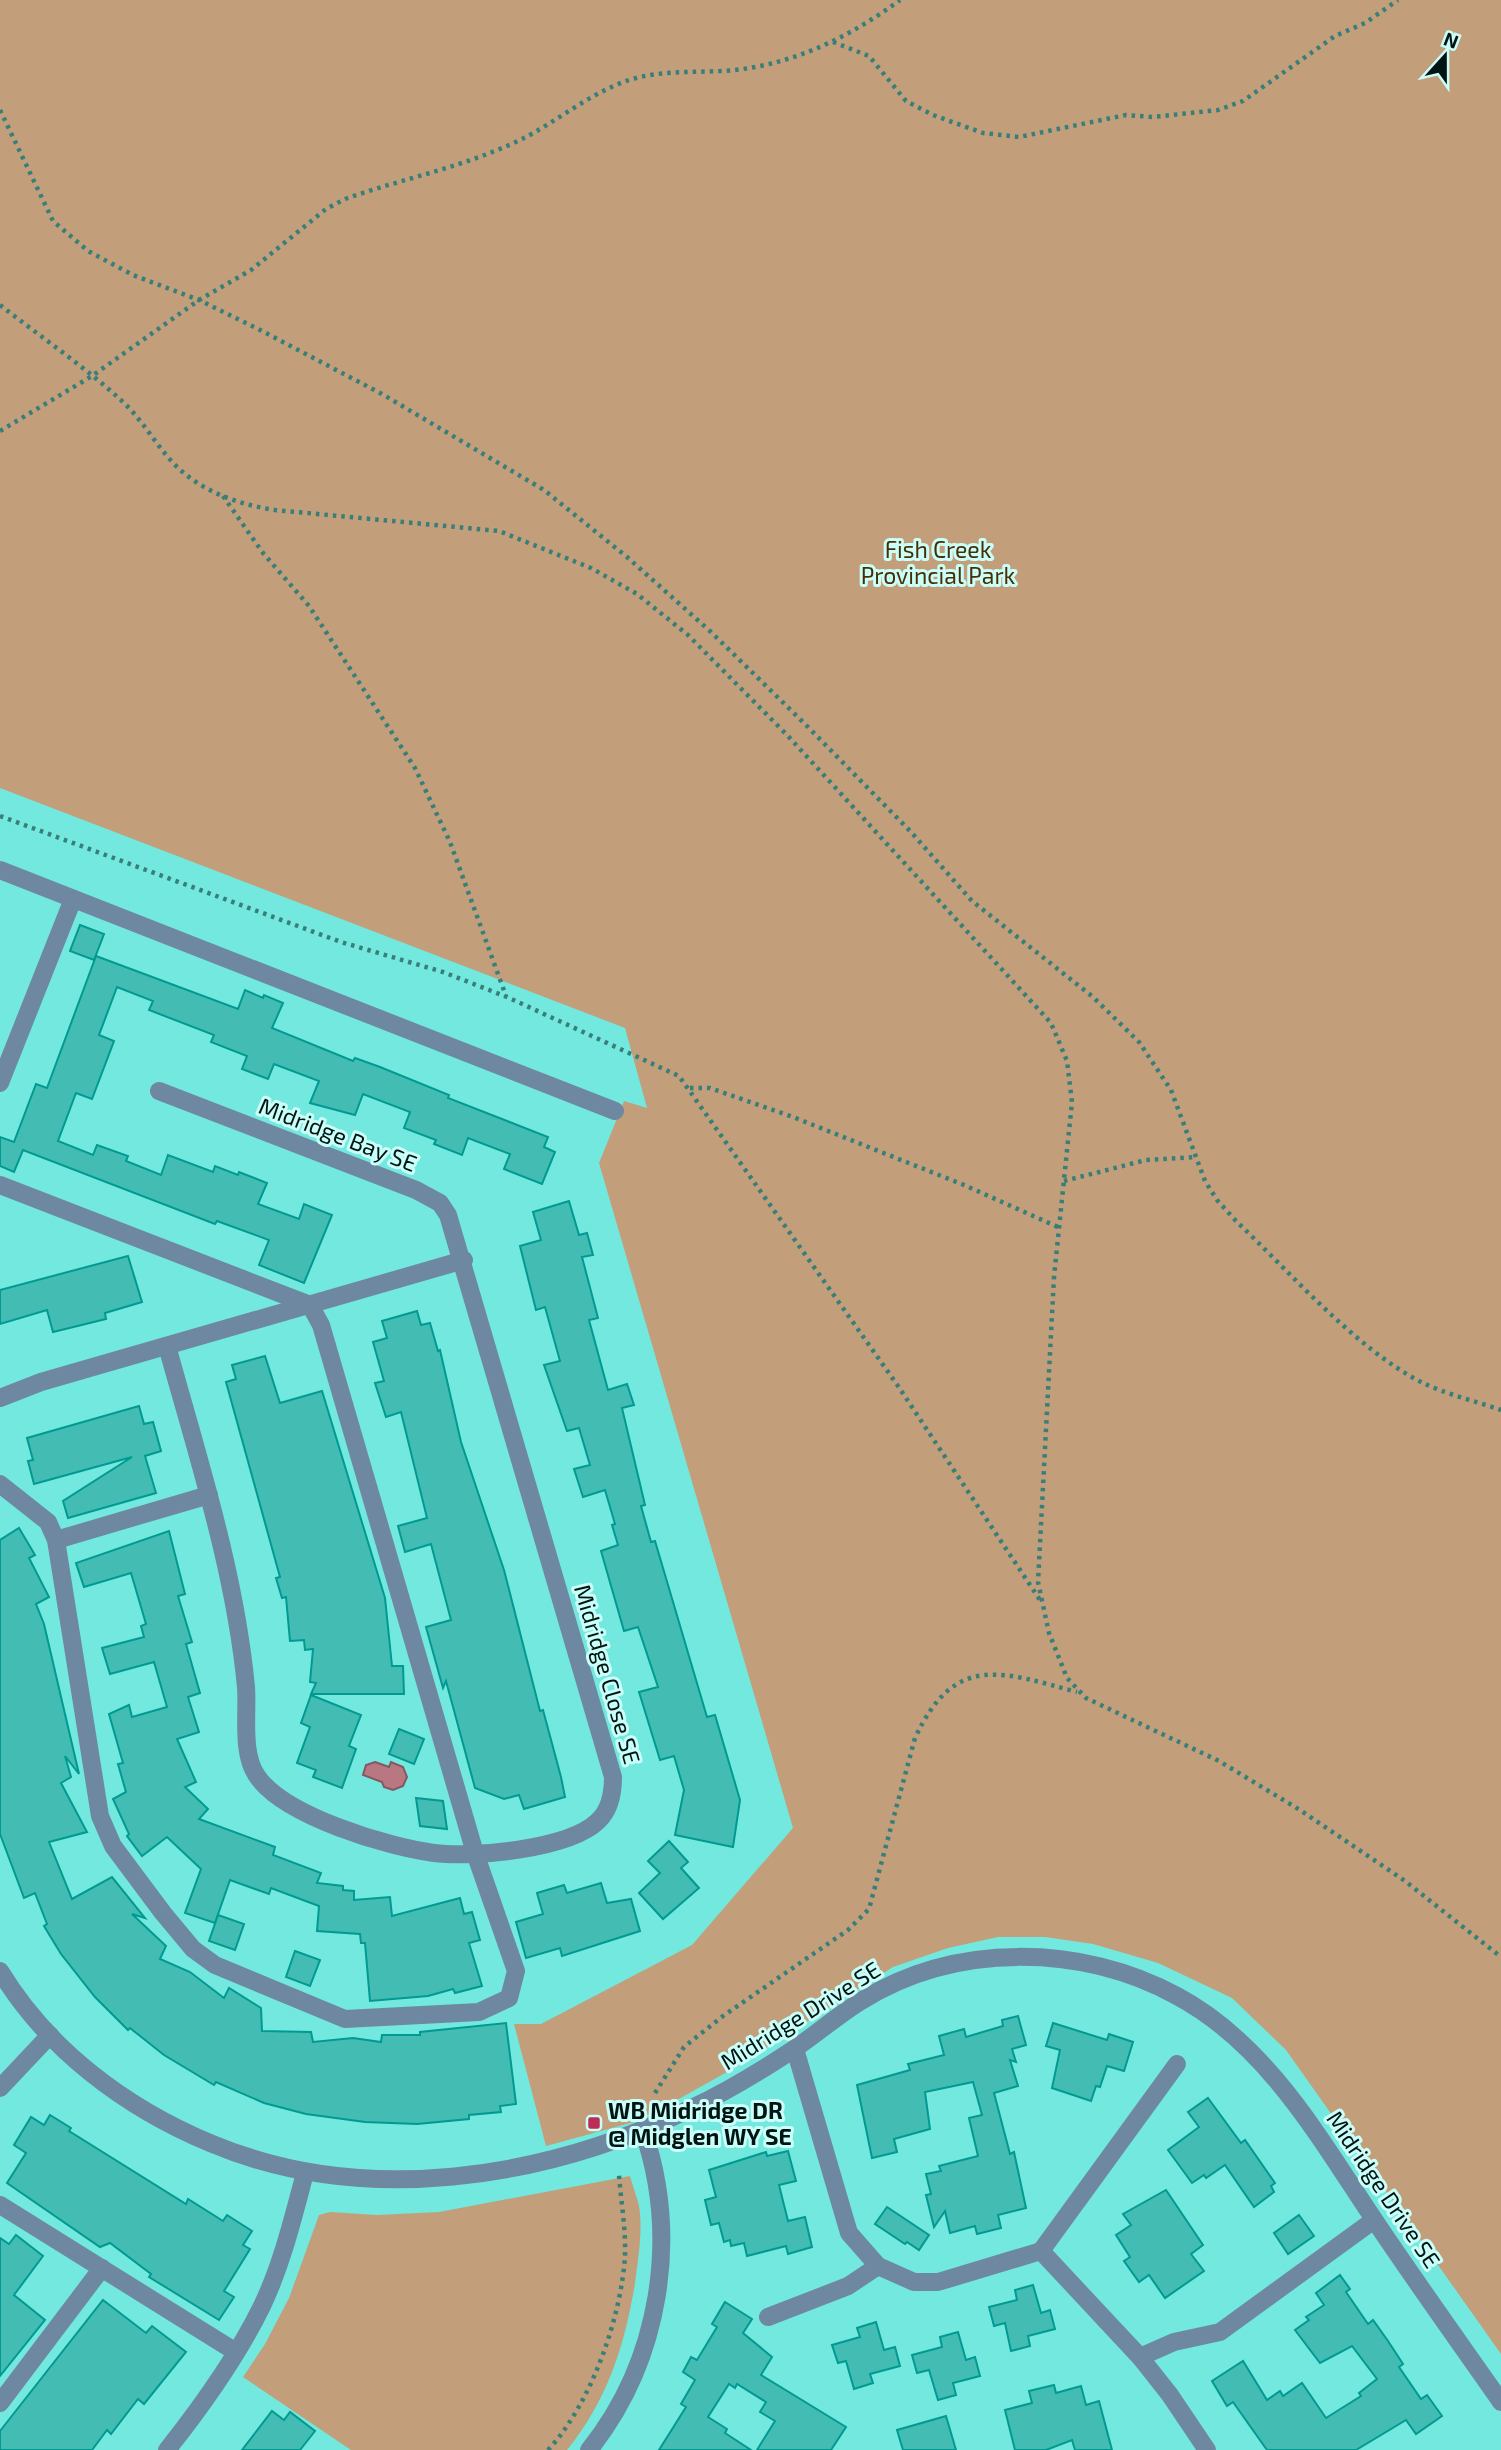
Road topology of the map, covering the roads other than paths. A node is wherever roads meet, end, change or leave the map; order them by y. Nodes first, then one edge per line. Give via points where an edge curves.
1 (0, 870) edge
2 (73, 899) junction
3 (0, 1083) edge
4 (159, 1091) dead end
5 (615, 1111) dead end
6 (0, 1185) edge
7 (464, 1260) junction
8 (310, 1305) junction
9 (167, 1346) junction
10 (0, 1398) edge
11 (0, 1484) edge
12 (209, 1495) junction
13 (56, 1540) junction
14 (475, 1853) junction
15 (0, 1971) edge
16 (50, 2035) junction
17 (794, 2049) junction
18 (1177, 2064) dead end
19 (0, 2088) edge
20 (643, 2130) junction
21 (305, 2173) junction
22 (0, 2205) edge
23 (1374, 2220) junction
24 (1041, 2251) junction
25 (878, 2266) junction
26 (102, 2268) junction
27 (768, 2317) dead end
28 (236, 2352) junction
29 (1140, 2357) junction
30 (1501, 2402) edge
31 (0, 2403) edge
32 (167, 2450) edge
33 (589, 2450) edge
34 (1207, 2450) edge

1 - 2 street
2 - 3 street
2 - 5 street
4 - 7 street, Midridge Bay SE via 430,1197 448,1215
6 - 8 street
7 - 8 street
7 - 14 street, Midridge Close SE via 613,1777 605,1814 589,1829 545,1844
8 - 9 street
8 - 14 street via 321,1325
9 - 10 street
9 - 12 street, Midridge Close SE
11 - 13 street via 48,1522
12 - 13 street
12 - 14 street, Midridge Close SE via 242,1641 249,1749 258,1778 275,1793 337,1828 436,1853
13 - 14 street via 106,1833 163,1913 204,1959 345,2019 479,2012 509,1998 516,1971
15 - 16 street, Midridge Drive SE
16 - 19 street
16 - 21 street, Midridge Drive SE via 94,2077 179,2130 259,2161
17 - 20 street, Midridge Drive SE via 724,2092
17 - 23 street, Midridge Drive SE via 862,2000 935,1969 1006,1957 1044,1956 1109,1968 1177,1996 1233,2034 1320,2135
17 - 25 street via 849,2233
18 - 24 street
20 - 21 street, Midridge Drive SE via 555,2158 443,2178 373,2179
20 - 33 street via 657,2178 662,2230 656,2305 641,2358 612,2421
21 - 28 street via 278,2265
22 - 26 street
23 - 29 street via 1220,2332 1174,2342
23 - 30 street, Midridge Drive SE
24 - 25 street via 938,2282 914,2283
24 - 29 street
25 - 27 street via 848,2286
26 - 28 street
26 - 31 street
28 - 32 street
29 - 34 street

